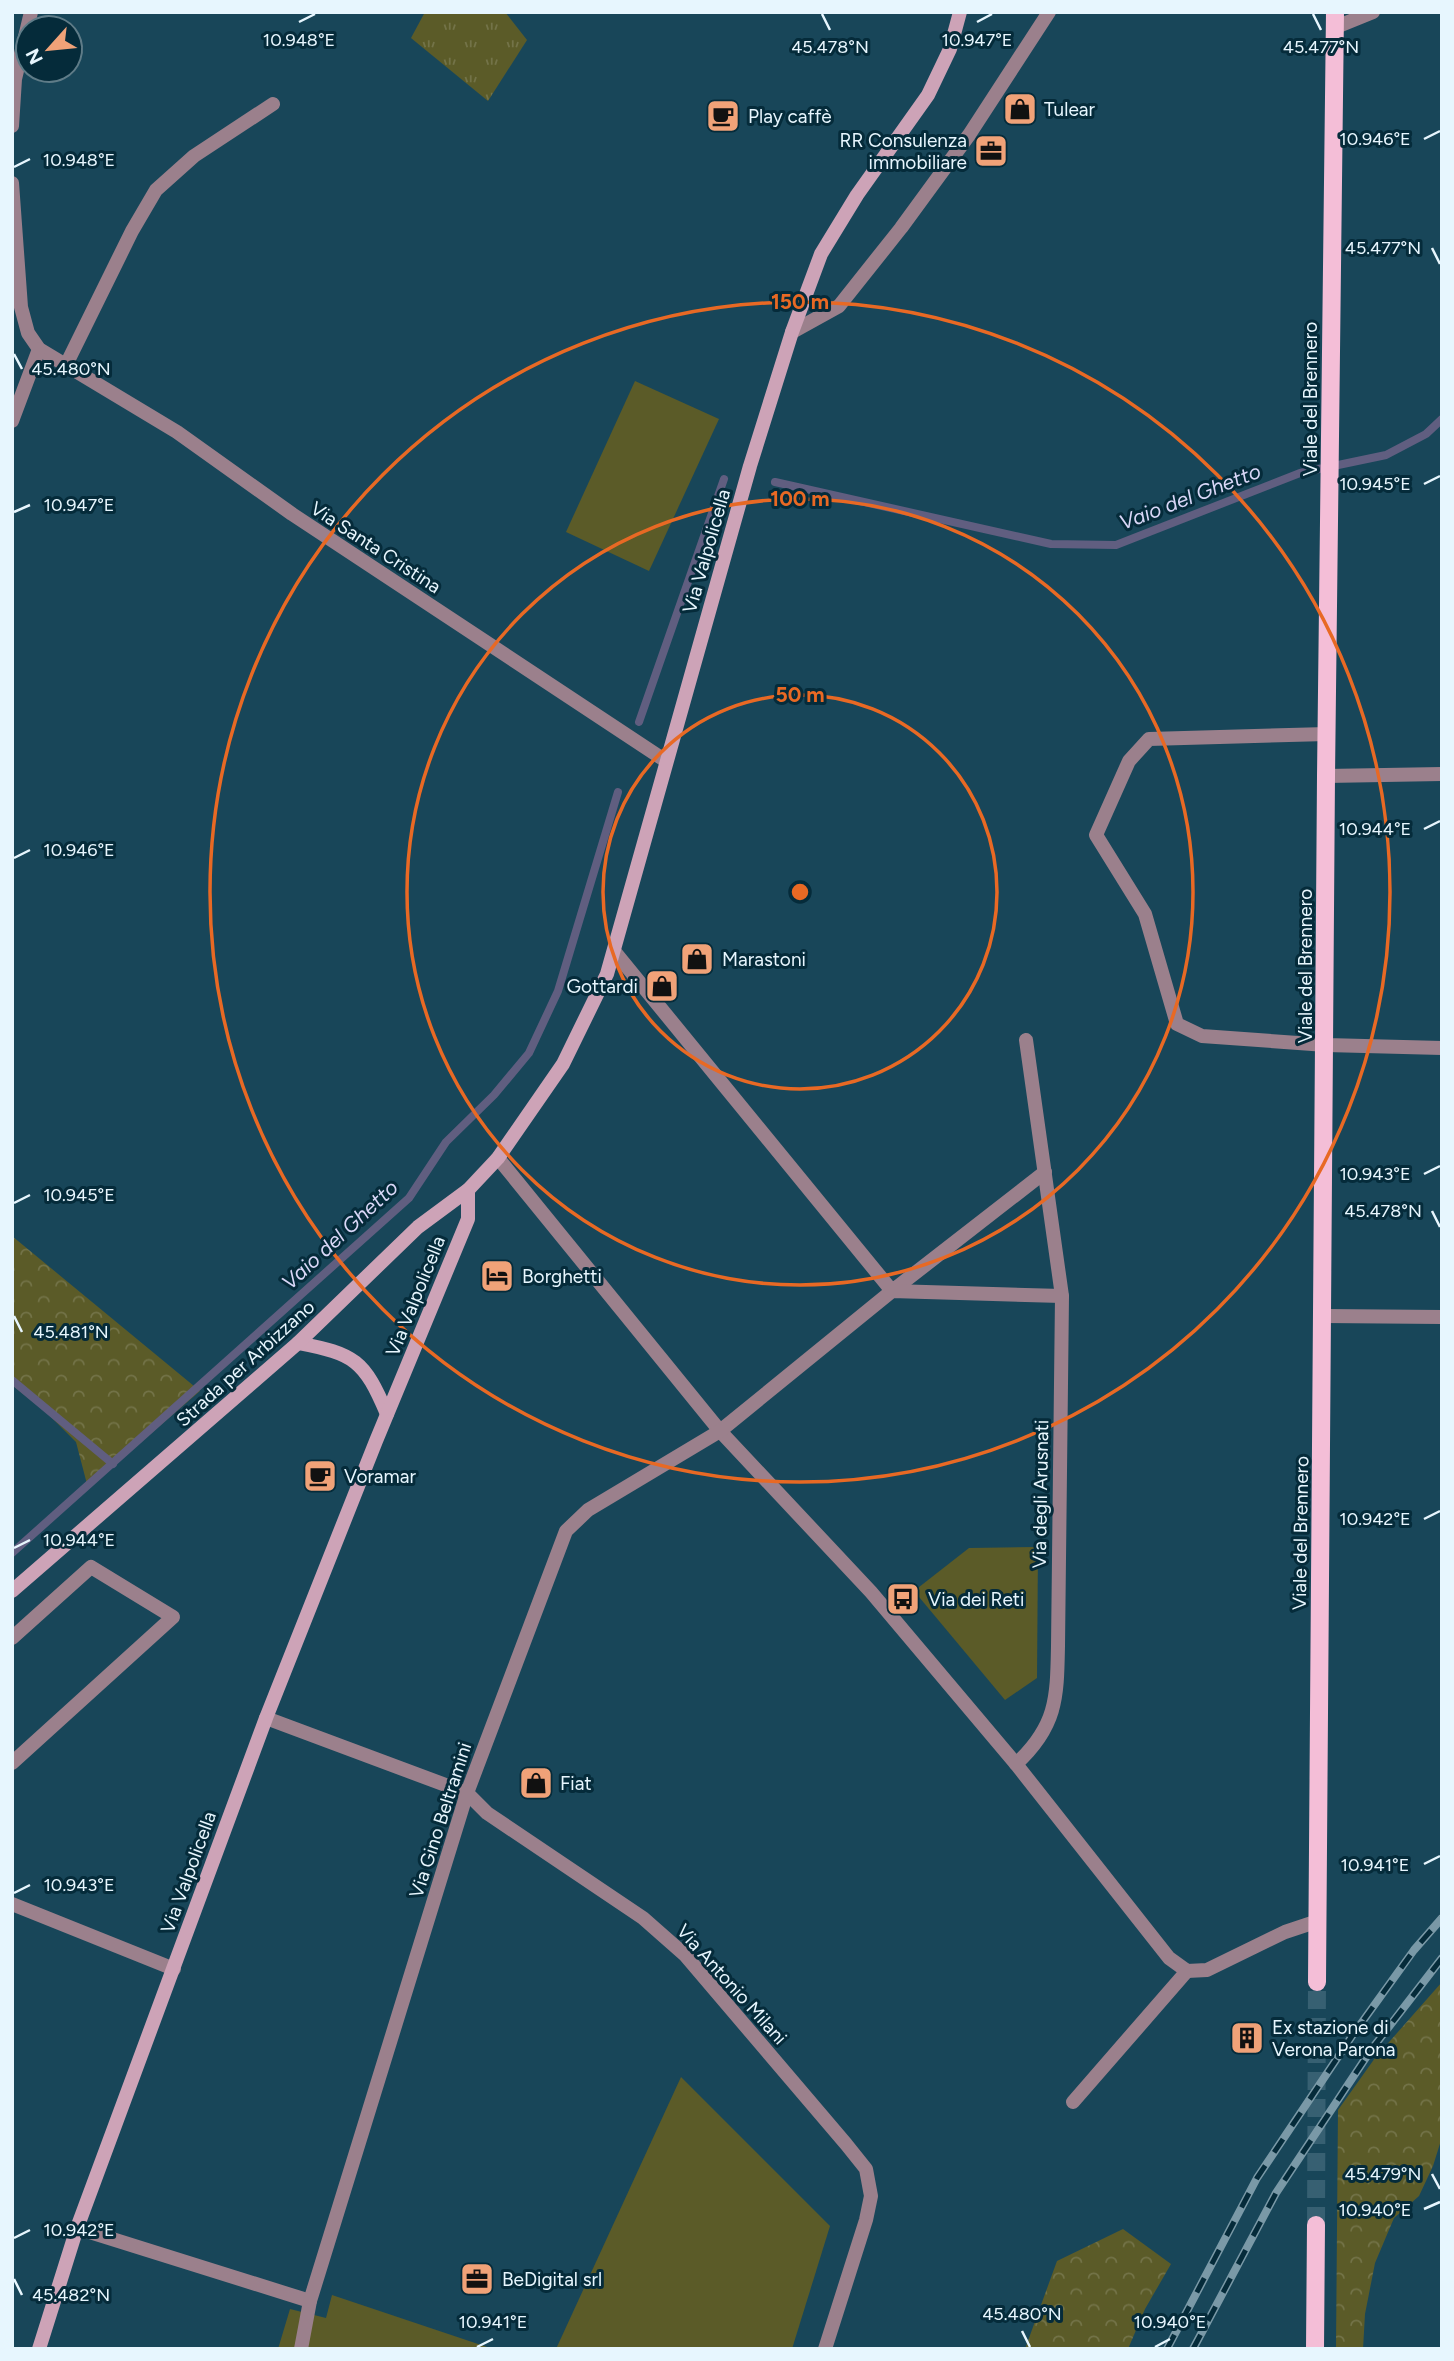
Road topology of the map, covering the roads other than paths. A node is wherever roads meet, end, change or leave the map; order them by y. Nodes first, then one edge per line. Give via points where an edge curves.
1 (31, 12) edge
2 (960, 12) edge
3 (1049, 12) edge
4 (1373, 12) edge
5 (1336, 20) edge
6 (273, 104) dead end
7 (12, 126) edge
8 (12, 183) edge
9 (792, 332) junction
10 (39, 349) junction
11 (66, 365) junction
12 (12, 421) edge
13 (1327, 734) junction
14 (666, 761) junction
15 (1442, 775) edge
16 (1326, 776) junction
17 (614, 951) junction
18 (1026, 1040) dead end
19 (1326, 1045) junction
20 (1442, 1048) edge
21 (498, 1158) junction
22 (1045, 1172) junction
23 (468, 1190) junction
24 (892, 1291) junction
25 (1062, 1296) junction
26 (1324, 1316) junction
27 (1442, 1317) edge
28 (298, 1343) junction
29 (387, 1414) junction
30 (720, 1431) junction
31 (12, 1591) edge
32 (12, 1638) edge
33 (265, 1718) junction
34 (12, 1763) edge
35 (1016, 1764) junction
36 (467, 1793) junction
37 (12, 1904) edge
38 (1318, 1921) junction
39 (174, 1969) junction
40 (1187, 1971) junction
41 (1317, 1982) tunnel mouth
42 (1073, 2102) dead end
43 (1316, 2225) tunnel mouth
44 (78, 2228) junction
45 (310, 2301) junction
46 (39, 2349) edge
47 (301, 2349) edge
48 (825, 2349) edge
49 (1315, 2349) edge

1 - 7 street via 15,79
2 - 9 main road, Via Valpolicella via 950,49 928,95 821,254
3 - 9 street via 969,135 846,298
4 - 5 street
5 - 13 main road, Viale del Brennero
6 - 11 street via 194,156 156,190
8 - 10 street, Via Santa Cristina via 21,307 28,333
9 - 14 main road, Via Valpolicella
10 - 11 street, Via Santa Cristina
10 - 12 street
11 - 14 street, Via Santa Cristina via 177,432 292,514
13 - 16 main road, Viale del Brennero
13 - 19 street via 1149,739 1129,761 1096,835 1145,914 1177,1024 1202,1036
14 - 17 main road, Via Valpolicella
15 - 16 street
16 - 19 main road, Viale del Brennero
17 - 21 main road, Via Valpolicella via 563,1064
17 - 24 street
18 - 22 street, Via degli Arusnati
19 - 20 street
19 - 26 main road, Viale del Brennero
21 - 23 main road, Strada per Arbizzano
21 - 30 street
22 - 24 street
22 - 25 street, Via degli Arusnati
23 - 28 main road, Strada per Arbizzano via 418,1227
23 - 29 main road, Via Valpolicella via 468,1219
24 - 25 street
24 - 30 street
25 - 35 street, Via degli Arusnati via 1057,1691 1050,1721
26 - 27 street
26 - 38 main road, Viale del Brennero
28 - 29 main road, Via Valpolicella via 353,1359 373,1381
28 - 31 main road, Strada per Arbizzano
29 - 33 main road, Via Valpolicella
30 - 35 street via 871,1592
30 - 36 street, Via Gino Beltramini via 588,1510 566,1531
32 - 34 street via 92,1567 173,1617
33 - 36 street, Via Antonio Milani
33 - 39 main road, Via Valpolicella
35 - 40 street via 1169,1958
36 - 45 street, Via Gino Beltramini
36 - 48 street, Via Antonio Milani via 487,1813 643,1918 685,1955 866,2169 871,2196 866,2220
37 - 39 street
38 - 40 street via 1207,1970
38 - 41 main road, Viale del Brennero
39 - 44 main road, Via Valpolicella
40 - 42 street
43 - 49 main road
44 - 45 street
44 - 46 main road, Via Valpolicella
45 - 47 street, Via Gino Beltramini

